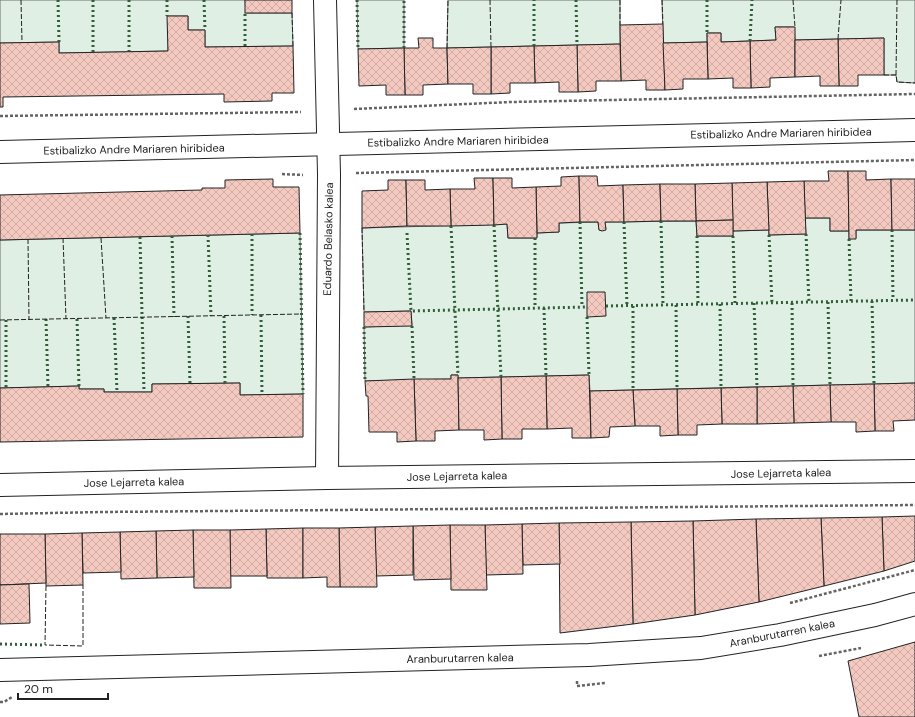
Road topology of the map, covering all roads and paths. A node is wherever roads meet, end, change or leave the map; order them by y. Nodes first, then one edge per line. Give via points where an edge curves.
1 (325, 0) edge
2 (915, 94) edge
3 (326, 110) junction
4 (302, 112) dead end
5 (915, 130) edge
6 (328, 144) junction
7 (0, 152) edge
8 (915, 160) edge
9 (279, 174) dead end
10 (303, 174) junction
11 (329, 174) junction
12 (303, 182) dead end
13 (915, 471) edge
14 (327, 478) junction
15 (0, 484) edge
16 (915, 505) edge
17 (0, 514) edge
18 (915, 604) edge
19 (0, 670) edge

1 - 3 street, Eduardo Belasko kalea
2 - 3 path via 511,102
3 - 4 path
3 - 6 street, Eduardo Belasko kalea
5 - 6 street, Estibalizko Andre Mariaren hiribidea
6 - 7 street, Estibalizko Andre Mariaren hiribidea
6 - 11 street, Eduardo Belasko kalea
8 - 11 path
9 - 10 path
10 - 11 path
10 - 12 path
11 - 14 street, Eduardo Belasko kalea
13 - 14 street, Jose Lejarreta kalea
14 - 15 street, Jose Lejarreta kalea
16 - 17 path
18 - 19 street, Aranburutarren kalea via 780,635 701,648 589,655

